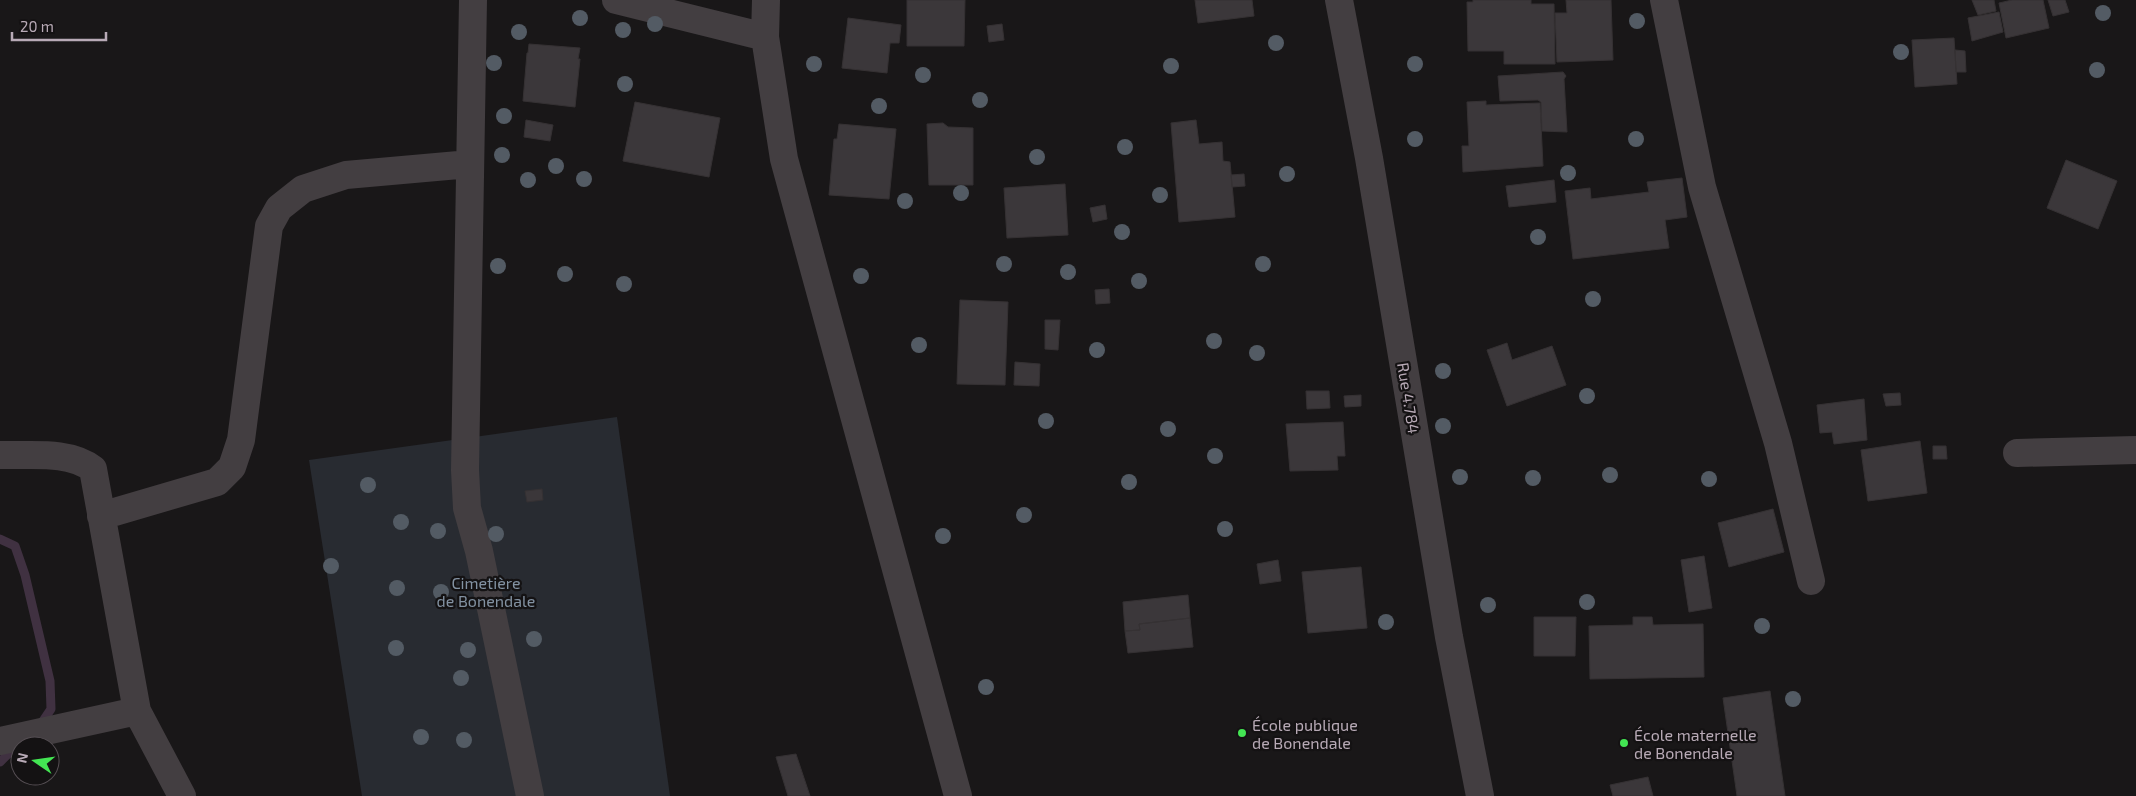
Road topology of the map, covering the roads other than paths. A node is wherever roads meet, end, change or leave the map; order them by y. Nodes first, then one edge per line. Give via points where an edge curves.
1 (473, 0) edge
2 (616, 0) edge
3 (766, 0) edge
4 (1339, 0) edge
5 (1664, 0) edge
6 (765, 37) junction
7 (470, 164) junction
8 (2136, 450) edge
9 (2017, 452) dead end
10 (0, 455) edge
11 (101, 516) junction
12 (1811, 581) dead end
13 (137, 711) junction
14 (0, 741) edge
15 (182, 796) edge
16 (530, 796) edge
17 (958, 796) edge
18 (1480, 796) edge

1 - 7 street
2 - 6 street
3 - 6 street
4 - 18 street, Rue 4.784 via 1369,158 1449,638
5 - 12 street via 1702,187 1778,443
6 - 17 street via 784,159
7 - 11 street via 346,175 303,189 279,208 269,226 241,440 232,467 217,482
7 - 16 street via 467,508 482,561
8 - 9 street
10 - 11 street via 66,457 84,462 94,469
11 - 13 street
13 - 14 street
13 - 15 street

